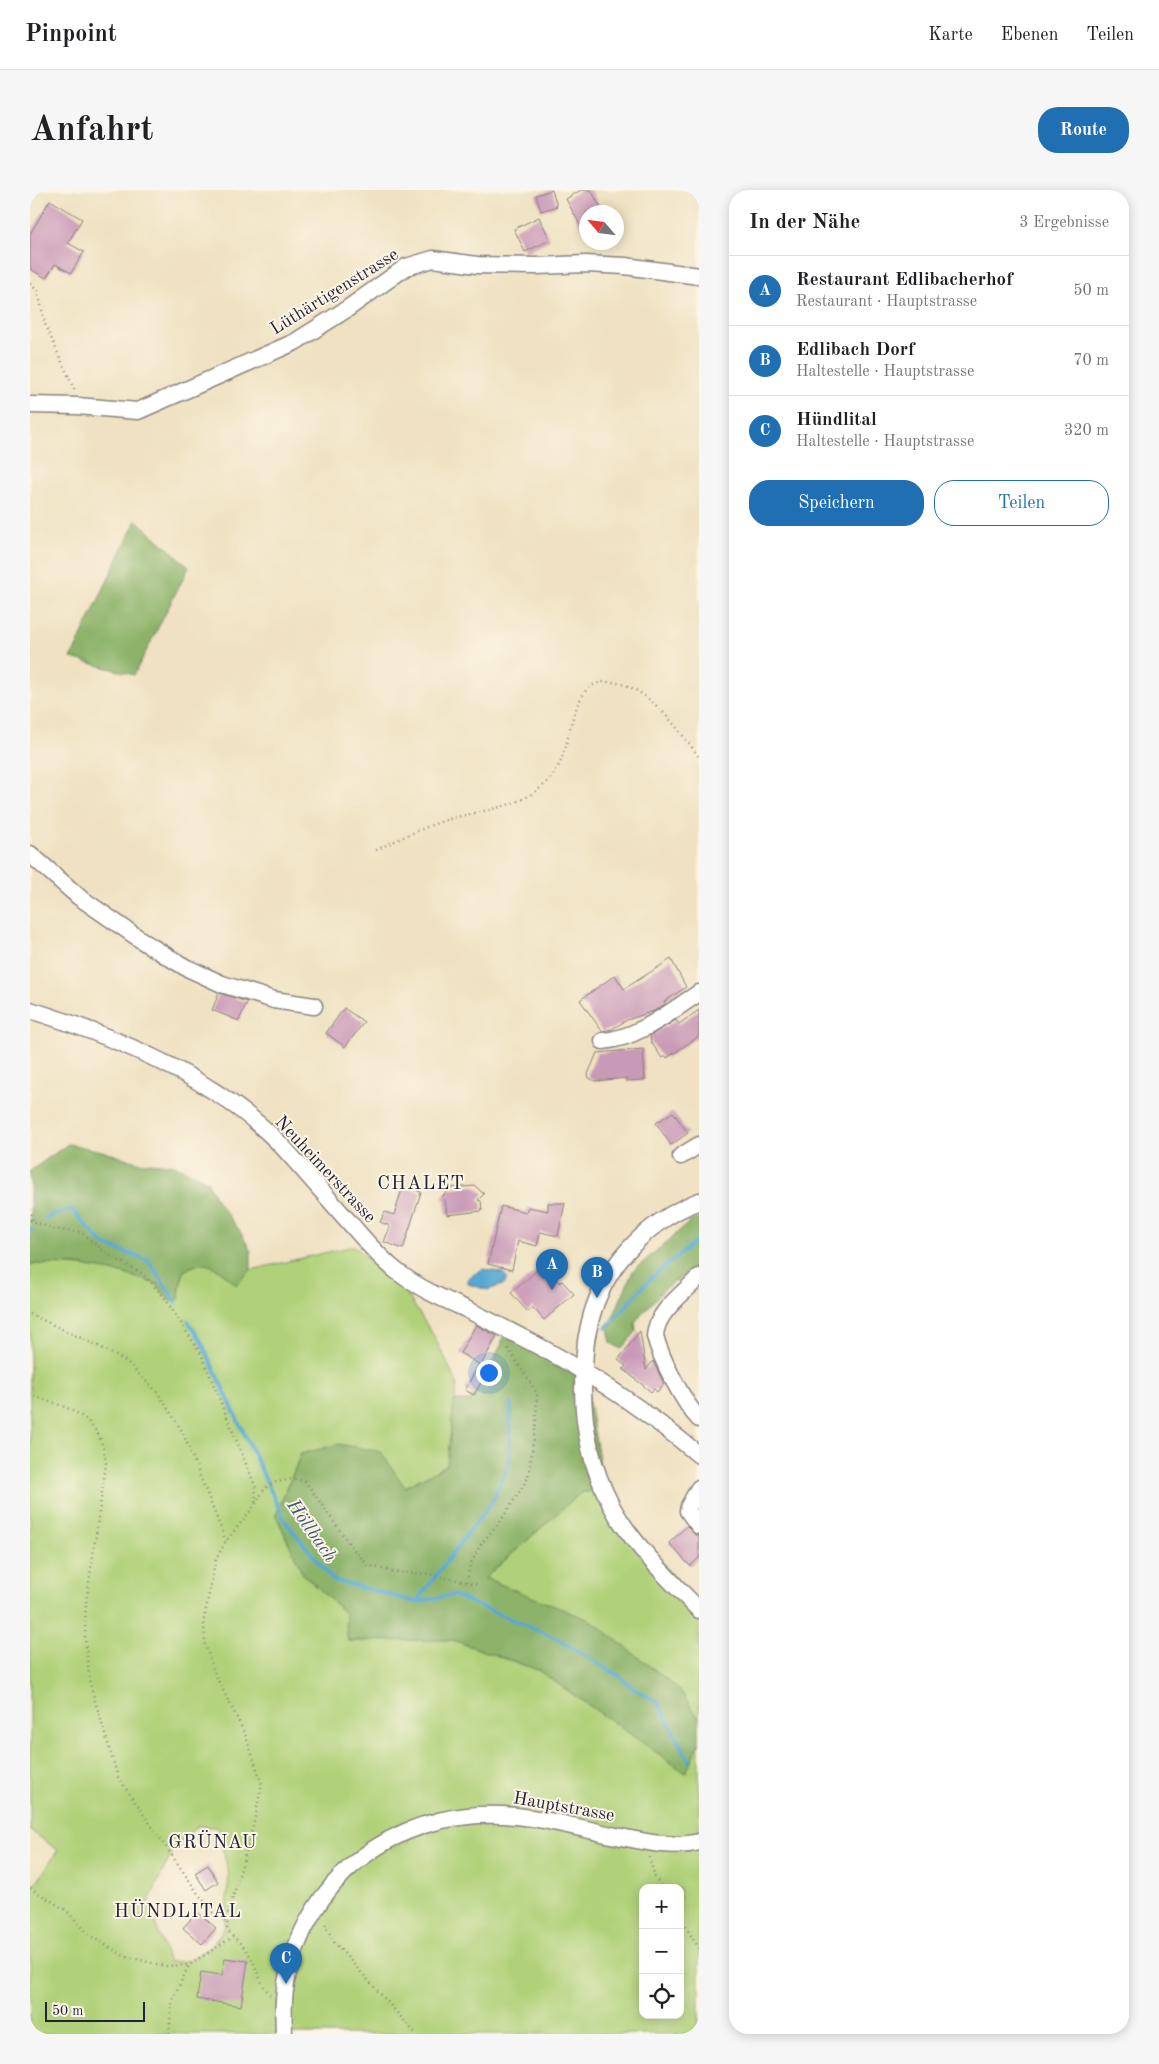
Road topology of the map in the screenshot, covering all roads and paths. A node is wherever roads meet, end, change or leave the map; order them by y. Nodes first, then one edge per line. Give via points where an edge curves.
1 (699, 276) edge
2 (30, 284) edge
3 (30, 405) edge
4 (77, 406) junction
5 (699, 757) edge
6 (376, 850) dead end
7 (30, 854) edge
8 (699, 993) edge
9 (314, 1006) dead end
10 (30, 1010) edge
11 (602, 1041) dead end
12 (699, 1144) edge
13 (680, 1156) dead end
14 (699, 1201) edge
15 (30, 1209) edge
16 (32, 1221) edge
17 (699, 1277) edge
18 (30, 1314) edge
19 (505, 1329) junction
20 (584, 1372) junction
21 (30, 1395) edge
22 (699, 1419) edge
23 (699, 1455) edge
24 (699, 1488) edge
25 (255, 1505) junction
26 (699, 1526) edge
27 (226, 1541) junction
28 (467, 1582) junction
29 (480, 1585) dead end
30 (699, 1610) edge
31 (644, 1842) junction
32 (699, 1842) edge
33 (659, 1884) edge
34 (30, 1888) edge
35 (316, 1907) junction
36 (228, 1923) junction
37 (684, 1924) edge
38 (233, 1937) junction
39 (699, 1948) edge
40 (189, 1965) junction
41 (284, 2002) junction
42 (169, 2034) edge
43 (284, 2034) edge
44 (416, 2034) edge

1 - 4 street, Lüthärtigenstrasse via 625,266 477,265 433,259 406,267 295,342 138,411
2 - 4 path via 38,291 44,324 75,392
3 - 4 street, Lüthärtigenstrasse
5 - 6 path via 662,711 641,694 613,682 601,682 583,694 563,757 549,781 539,789 527,797 445,821
7 - 9 street via 79,897 185,967 222,984 274,1000
8 - 11 street via 643,1029 616,1040
10 - 19 street, Neuheimerstrasse via 148,1056 218,1093 279,1143 378,1254 399,1273 425,1290
12 - 13 street
14 - 20 street via 653,1227 616,1264 591,1315
15 - 16 path
16 - 25 path via 85,1235 107,1254 143,1274 164,1297 201,1354 256,1488
17 - 22 street via 659,1320 655,1336 689,1407
18 - 27 path via 127,1362 158,1393 182,1431
19 - 20 street, Neuheimerstrasse
19 - 28 path via 504,1341 537,1392 528,1478 502,1519 481,1544 470,1565
20 - 23 street, Neuheimerstrasse
20 - 30 street via 583,1398 588,1439 594,1464 612,1507 655,1563
21 - 36 path via 76,1411 92,1423 104,1450 106,1464 86,1603 85,1638 90,1684 118,1777 212,1912
24 - 26 street via 688,1511
25 - 27 path
25 - 28 path via 265,1488 276,1482 305,1480 352,1549 368,1565 393,1572 428,1574
27 - 36 path via 213,1570 204,1619 205,1644 215,1674 245,1734 262,1784
28 - 29 path
31 - 32 street, Hauptstrasse
31 - 33 path
31 - 35 street, Hauptstrasse via 515,1816 445,1819 381,1843 348,1867
34 - 40 path via 66,1910 89,1936 124,1956 165,1966
35 - 41 street, Hauptstrasse via 302,1932 289,1967
35 - 44 path via 334,1942
36 - 38 path
37 - 39 path
38 - 40 path
38 - 41 path via 246,1948 263,1987 271,1996
40 - 42 path via 172,2001
41 - 43 street, Hauptstrasse

